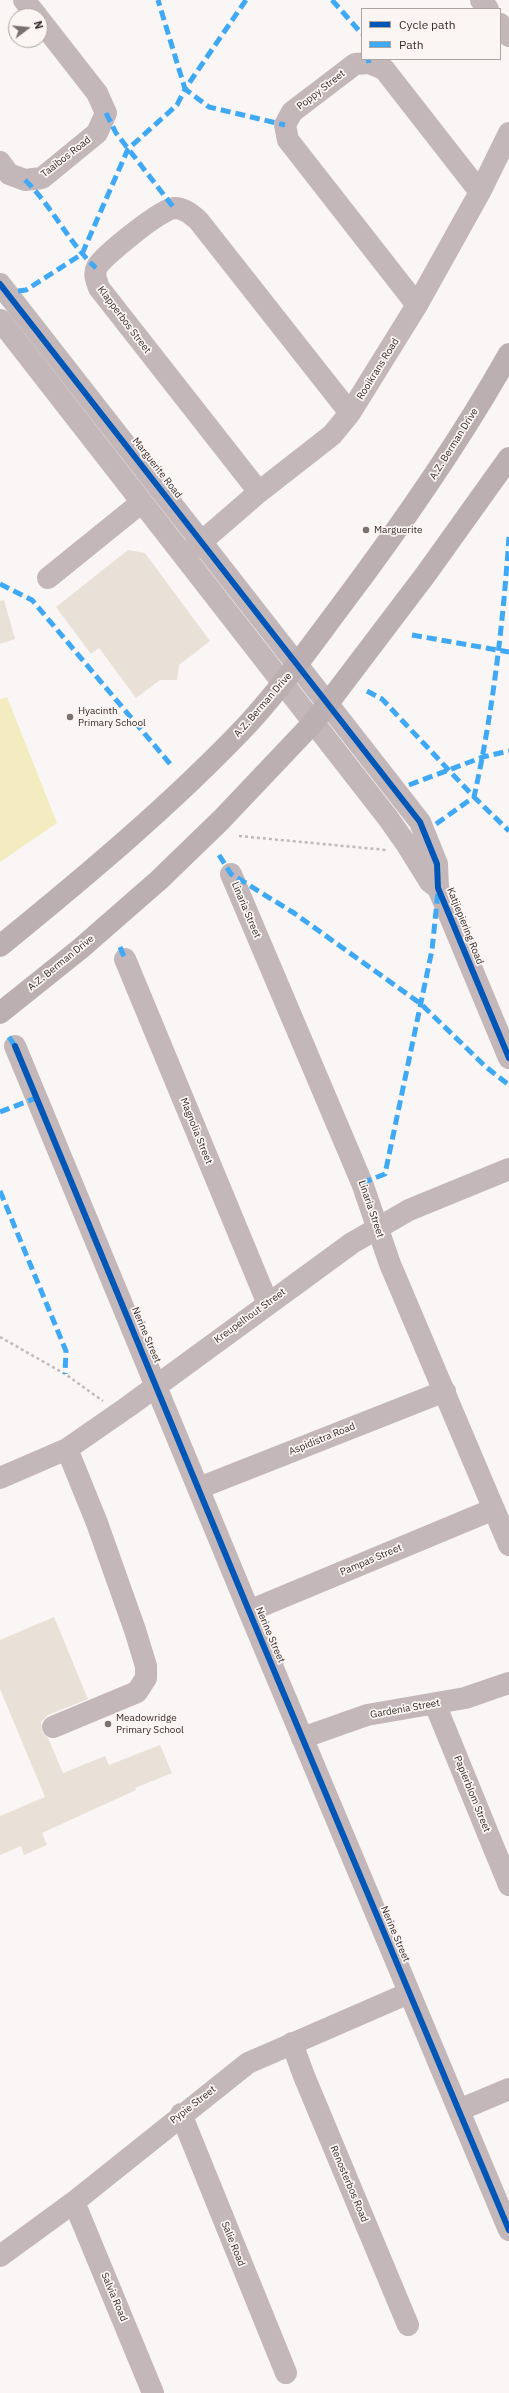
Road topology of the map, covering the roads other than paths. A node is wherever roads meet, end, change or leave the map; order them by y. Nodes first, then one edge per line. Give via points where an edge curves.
1 (24, 0) edge
2 (481, 0) edge
3 (30, 8) edge
4 (487, 8) edge
5 (501, 25) edge
6 (48, 30) edge
7 (509, 36) edge
8 (509, 132) edge
9 (0, 162) edge
10 (480, 192) junction
11 (0, 284) edge
12 (417, 305) junction
13 (0, 320) edge
14 (509, 354) edge
15 (350, 413) junction
16 (509, 458) edge
17 (259, 492) junction
18 (142, 502) junction
19 (202, 540) junction
20 (185, 556) junction
21 (48, 578) dead end
22 (298, 663) junction
23 (282, 684) junction
24 (328, 702) junction
25 (313, 723) junction
26 (231, 874) dead end
27 (438, 888) junction
28 (0, 946) edge
29 (125, 959) dead end
30 (0, 1013) edge
31 (15, 1046) dead end
32 (509, 1058) edge
33 (509, 1169) edge
34 (377, 1229) junction
35 (268, 1304) junction
36 (156, 1385) junction
37 (445, 1391) junction
38 (67, 1449) junction
39 (0, 1478) edge
40 (199, 1488) junction
41 (494, 1509) junction
42 (509, 1545) edge
43 (248, 1611) junction
44 (509, 1684) edge
45 (435, 1704) junction
46 (53, 1727) dead end
47 (302, 1738) junction
48 (509, 1885) edge
49 (409, 1994) junction
50 (292, 2043) junction
51 (509, 2089) edge
52 (459, 2110) junction
53 (181, 2114) junction
54 (74, 2202) junction
55 (509, 2230) edge
56 (0, 2256) edge
57 (408, 2325) dead end
58 (286, 2373) dead end
59 (147, 2391) edge

1 - 3 street
2 - 4 street
5 - 7 street
6 - 9 street, Taaibos Road via 97,93 106,113 97,133 42,178 25,180 9,174
8 - 10 street, Rooikrans Road
10 - 12 street, Rooikrans Road
10 - 12 street, Poppy Street via 384,69 369,63 355,64 292,112 285,125 288,140
11 - 19 street, Marguerite Road
12 - 15 street, Rooikrans Road
13 - 18 street
14 - 22 main road, A.Z. Berman Drive via 431,482 391,540
15 - 17 street, Rooikrans Road via 332,435
15 - 17 street, Klapperbos Street via 198,220 186,210 174,208 160,213 105,258 96,268 95,278 99,288
16 - 24 main road, A.Z. Berman Drive via 426,574
17 - 19 street, Rooikrans Road
18 - 20 street
18 - 21 street
19 - 20 street, Rooikrans Road
19 - 22 street, Marguerite Road
20 - 23 street
22 - 23 main road, A.Z. Berman Drive
22 - 24 street, Marguerite Road
23 - 25 street, Katjiepiering Road
23 - 28 main road, A.Z. Berman Drive via 223,750 168,804
24 - 25 main road, A.Z. Berman Drive
24 - 27 street, Katjiepiering Road via 420,822 437,864
25 - 27 street, Katjiepiering Road via 408,845 430,882
25 - 30 main road, A.Z. Berman Drive via 221,820 159,880 80,949
26 - 34 street, Linaria Street via 362,1183
27 - 32 street, Katjiepiering Road
29 - 35 street, Magnolia Street
31 - 36 street, Nerine Street
33 - 34 street, Kreupelhout Street via 409,1210
34 - 35 street, Kreupelhout Street via 329,1258
34 - 37 street, Linaria Street
35 - 36 street, Kreupelhout Street
36 - 38 street, Kreupelhout Street
36 - 40 street, Nerine Street
37 - 40 street, Aspidistra Road
37 - 41 street, Linaria Street
38 - 39 street, Kreupelhout Street
38 - 46 street via 97,1523 135,1630 146,1666 146,1678 137,1692
40 - 43 street, Nerine Street
41 - 42 street, Linaria Street
41 - 43 street, Pampas Street
43 - 47 street, Nerine Street
44 - 45 street, Gardenia Street via 488,1692
45 - 47 street, Gardenia Street via 367,1715
45 - 48 street, Papierblom Street
47 - 49 street, Nerine Street
49 - 50 street, Pypie Street
49 - 52 street, Nerine Street
50 - 53 street, Pypie Street via 248,2063
50 - 57 street, Renosterbos Road
51 - 52 street
52 - 55 street, Nerine Street
53 - 54 street, Pypie Street
53 - 58 street, Salie Road
54 - 56 street, Pypie Street
54 - 59 street, Salvia Road

